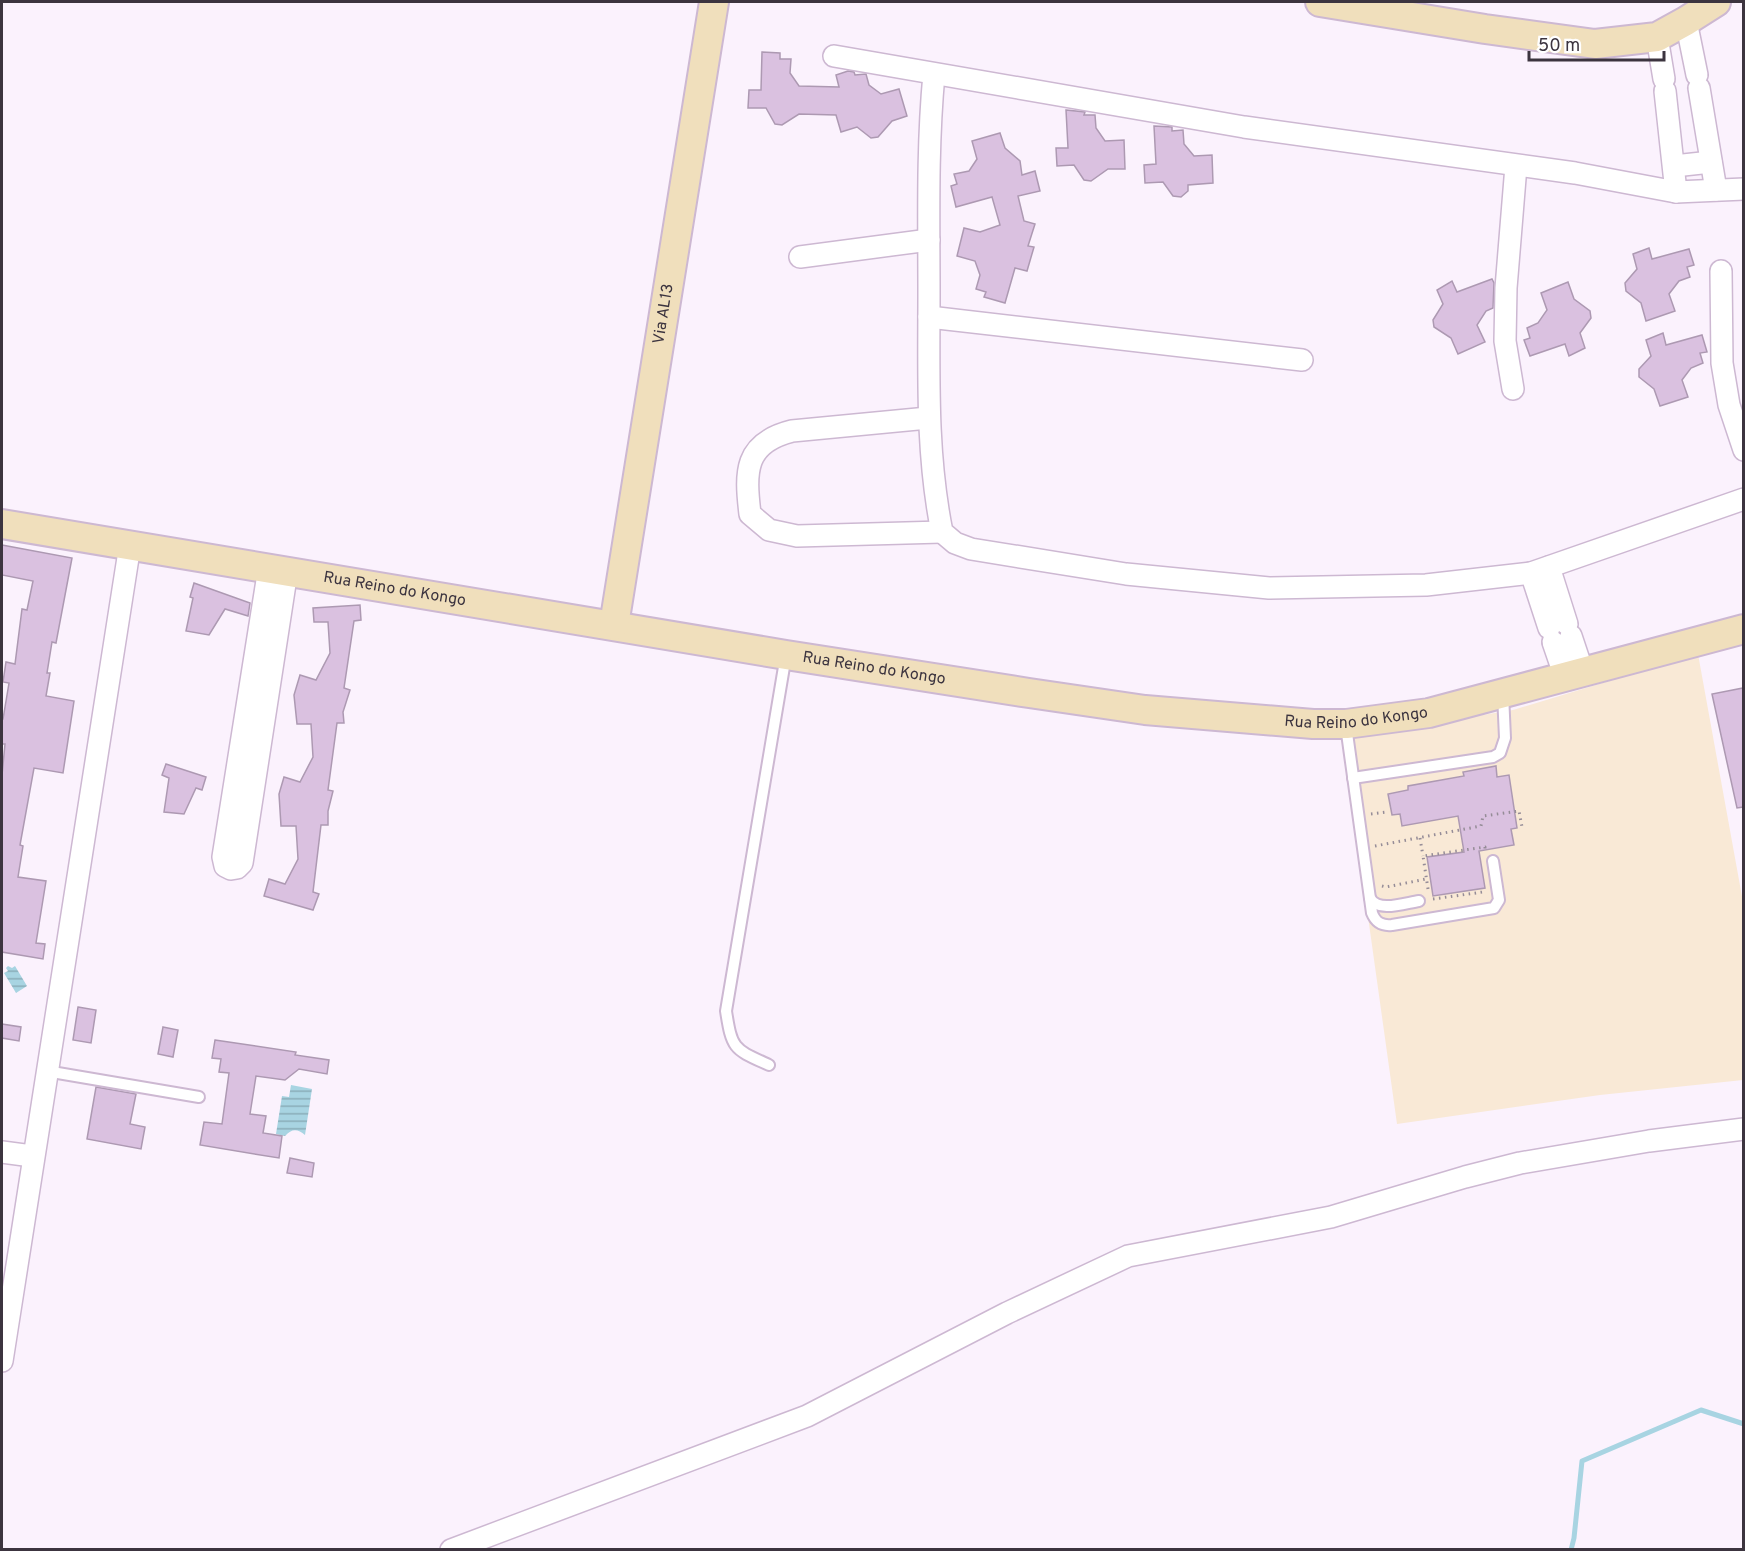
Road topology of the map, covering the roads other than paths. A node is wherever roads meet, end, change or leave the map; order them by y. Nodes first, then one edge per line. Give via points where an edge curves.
1 (714, 2) edge
2 (1324, 2) edge
3 (1716, 2) edge
4 (1686, 21) junction
5 (1657, 36) junction
6 (834, 56) dead end
7 (934, 74) junction
8 (1697, 76) junction
9 (1664, 80) junction
10 (1711, 162) junction
11 (1516, 166) junction
12 (1674, 166) junction
13 (1743, 189) edge
14 (1716, 190) junction
15 (1676, 192) junction
16 (929, 240) junction
17 (800, 257) dead end
18 (1721, 271) dead end
19 (929, 316) junction
20 (1302, 360) dead end
21 (1514, 389) dead end
22 (928, 418) junction
23 (1743, 450) edge
24 (1743, 499) edge
25 (2, 524) edge
26 (942, 532) junction
27 (130, 545) junction
28 (278, 569) junction
29 (1540, 570) junction
30 (614, 625) junction
31 (1743, 629) edge
32 (786, 655) junction
33 (1574, 675) junction
34 (1503, 694) junction
35 (1346, 724) junction
36 (1353, 778) junction
37 (1490, 859) road end
38 (1369, 895) junction
39 (1424, 900) road end
40 (1384, 906) junction
41 (1376, 920) junction
42 (768, 1065) dead end
43 (46, 1071) junction
44 (199, 1097) dead end
45 (1743, 1129) edge
46 (2, 1152) edge
47 (32, 1156) junction
48 (2, 1361) edge
49 (451, 1550) edge

1 - 30 street, Via AL13
2 - 5 street via 1595,44
3 - 4 street
4 - 5 street
4 - 8 street
5 - 9 street
6 - 7 street
7 - 11 street via 1244,127
7 - 16 street
8 - 9 street
8 - 10 street
9 - 12 street
10 - 12 street
10 - 14 street
11 - 15 street
11 - 21 street via 1505,341
12 - 15 street
13 - 14 street
14 - 15 street
16 - 17 street
16 - 19 street
18 - 23 street via 1722,363 1729,405
19 - 20 street
19 - 22 street
22 - 26 street
22 - 26 street via 776,435 760,445 749,463 750,514 769,530 797,536
24 - 29 street
25 - 27 street, Rua Reino do Kongo
26 - 29 street via 971,549 1126,574 1269,588 1426,585
27 - 28 street, Rua Reino do Kongo
27 - 43 street
28 - 28 street via 223,857 225,866 231,869 242,863
28 - 30 street, Rua Reino do Kongo
29 - 33 street
30 - 32 street, Rua Reino do Kongo
31 - 33 street, Rua Reino do Kongo
32 - 35 street, Rua Reino do Kongo via 1145,710
32 - 42 lane via 726,1011 729,1032 738,1050
33 - 34 street, Rua Reino do Kongo
34 - 35 street, Rua Reino do Kongo via 1429,713
34 - 36 lane via 1505,738 1500,753
35 - 36 lane
36 - 38 lane
37 - 41 lane via 1499,900 1494,908 1386,926
38 - 40 lane via 1372,903
38 - 41 lane
39 - 40 lane
40 - 41 lane via 1376,911
43 - 44 lane
43 - 47 street
45 - 49 street via 1520,1163 1331,1217 1128,1256 1006,1313 807,1416
46 - 47 street
47 - 48 street

